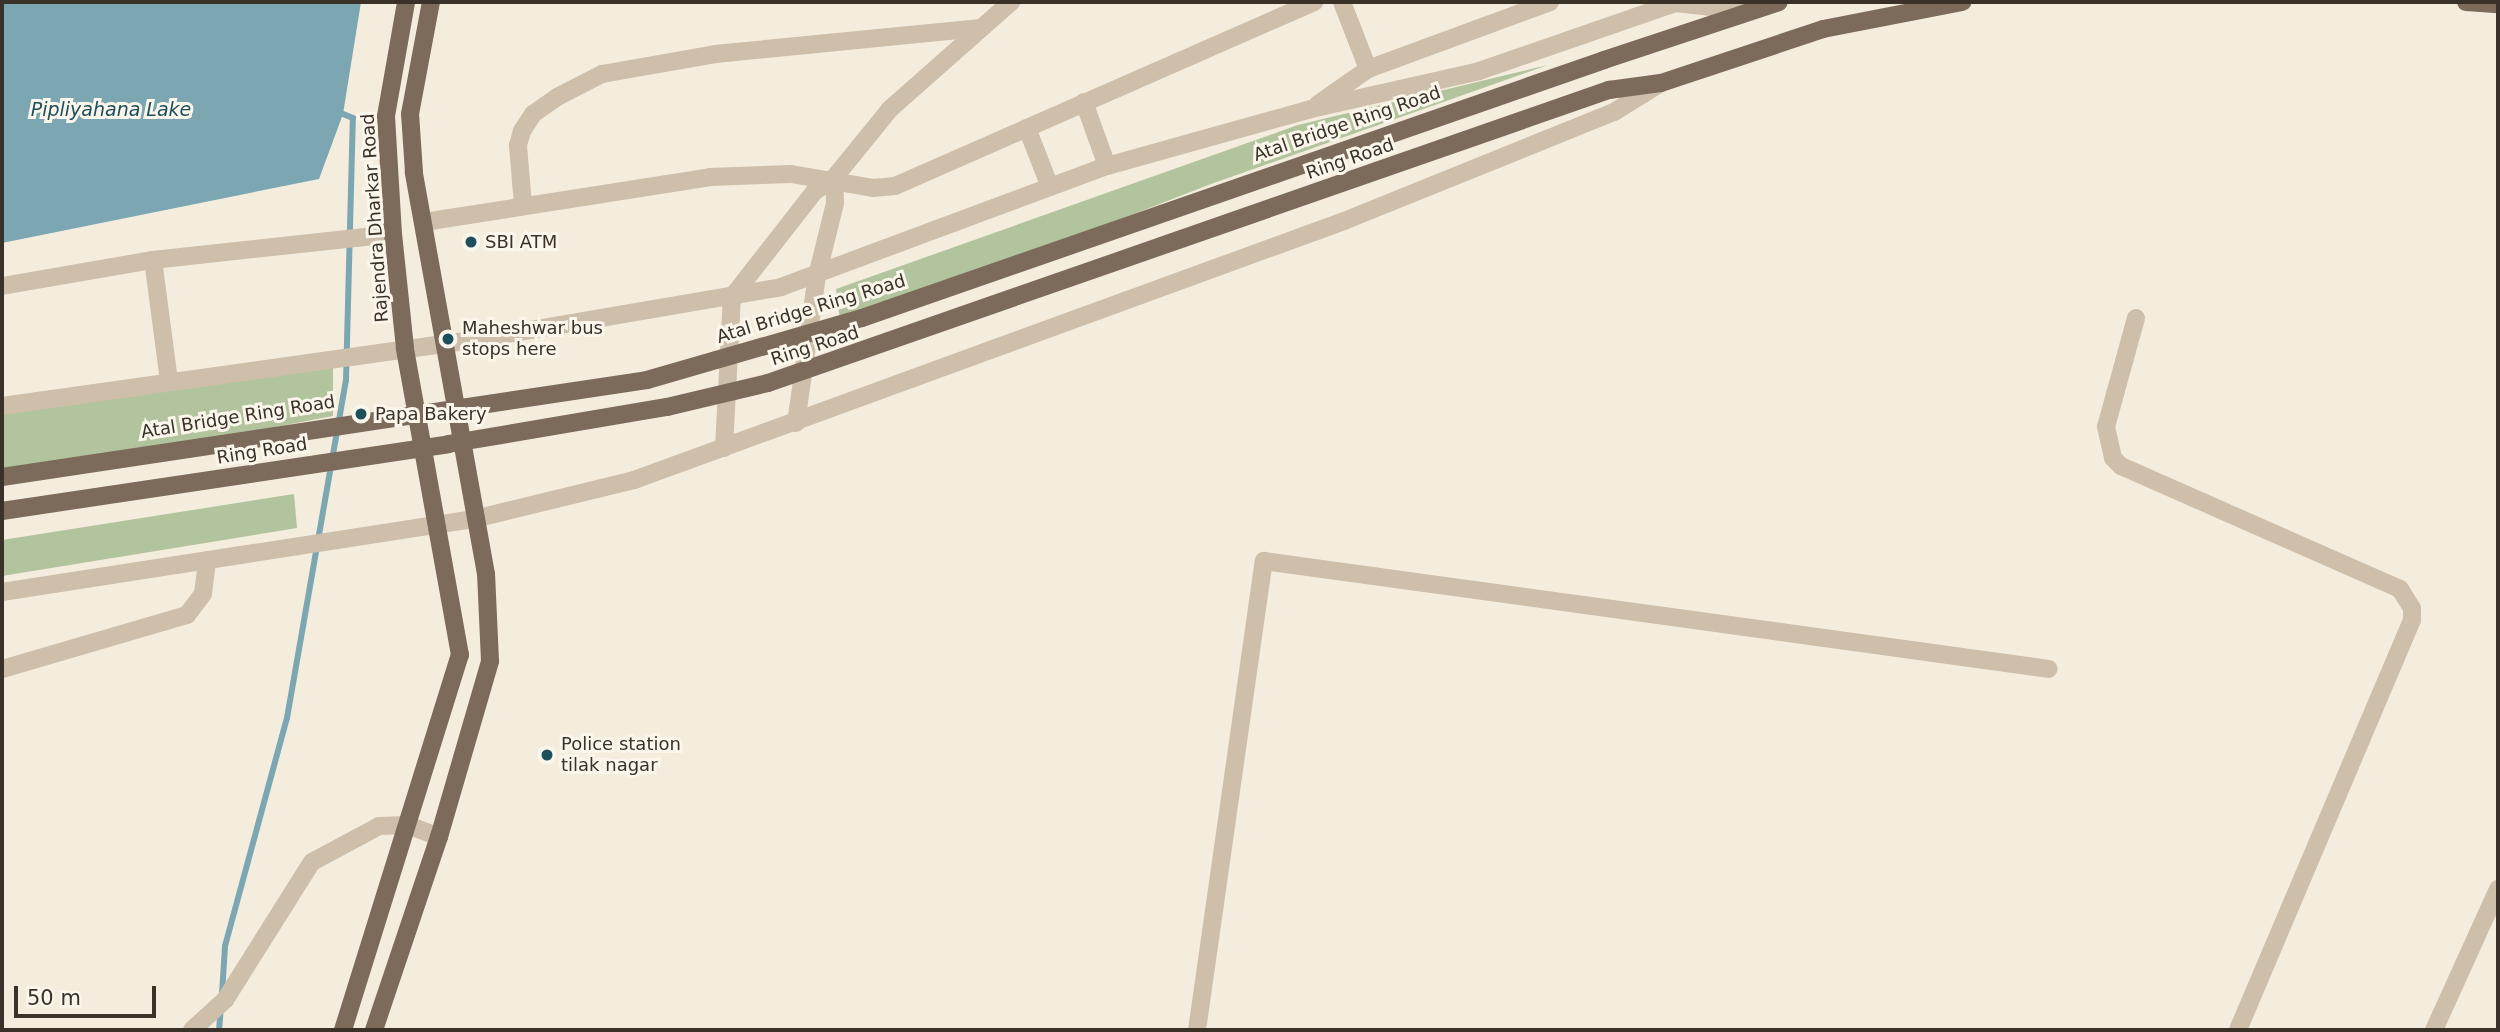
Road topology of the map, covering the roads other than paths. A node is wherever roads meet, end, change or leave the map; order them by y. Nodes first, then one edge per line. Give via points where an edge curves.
1 (406, 2) edge
2 (431, 2) edge
3 (1011, 2) edge
4 (1314, 2) edge
5 (1342, 2) edge
6 (1550, 2) edge
7 (1779, 2) edge
8 (1962, 2) edge
9 (2466, 2) edge
10 (2498, 4) edge
11 (1747, 11) junction
12 (979, 28) junction
13 (1368, 69) junction
14 (1661, 83) junction
15 (1084, 102) junction
16 (1311, 109) junction
17 (1027, 128) junction
18 (1107, 166) junction
19 (834, 178) junction
20 (1051, 187) junction
21 (523, 205) junction
22 (424, 222) junction
23 (393, 234) junction
24 (153, 260) junction
25 (817, 276) junction
26 (2, 286) edge
27 (732, 297) junction
28 (2136, 318) dead end
29 (443, 343) junction
30 (405, 348) junction
31 (169, 381) junction
32 (2, 406) edge
33 (796, 423) junction
34 (724, 448) junction
35 (2, 477) edge
36 (2, 511) edge
37 (474, 519) junction
38 (436, 525) junction
39 (207, 560) junction
40 (2, 592) edge
41 (2, 668) edge
42 (2049, 669) dead end
43 (408, 825) junction
44 (439, 837) junction
45 (2498, 889) edge
46 (194, 1029) edge
47 (343, 1030) edge
48 (374, 1030) edge
49 (1197, 1030) edge
50 (2238, 1030) edge
51 (2434, 1030) edge

1 - 23 main road, Rajendra Dharkar Road via 386,116
2 - 22 main road via 410,114
3 - 12 street
4 - 15 street
5 - 13 street
6 - 13 street
7 - 11 main road
8 - 14 main road via 1823,29
9 - 10 main road
11 - 16 street via 1675,3 1479,71
11 - 35 main road, Atal Bridge Ring Road, bridge via 862,318 648,380
12 - 19 street via 890,109
12 - 21 street via 715,54 602,74 533,114 522,131 518,145
13 - 16 street
14 - 33 street via 1602,117 1344,221
14 - 36 main road, Ring Road, bridge via 1609,90 768,383 667,407 474,440
15 - 17 street
15 - 18 street
16 - 18 street
17 - 19 street via 895,186 873,188
17 - 20 street
18 - 20 street
19 - 21 street via 791,174 710,177
19 - 25 street via 835,204
19 - 27 street via 814,192
20 - 25 street
21 - 22 street
22 - 29 main road
23 - 24 street
23 - 30 main road, Rajendra Dharkar Road
24 - 26 street
24 - 31 street
25 - 27 street
25 - 33 street
27 - 29 street
27 - 34 street
28 - 50 street via 2106,427 2113,457 2133,471 2399,589 2412,608 2412,620
29 - 30 street
29 - 37 main road
30 - 31 street
30 - 38 main road, Rajendra Dharkar Road
31 - 32 street
33 - 34 street
34 - 37 street via 634,480
37 - 38 street
37 - 44 main road via 486,574 490,662
38 - 39 street
38 - 43 main road, Rajendra Dharkar Road via 453,593 460,655
39 - 40 street
39 - 41 street via 203,594 187,615
42 - 49 street via 1264,561
43 - 44 street
43 - 46 street via 379,826 312,862 225,1000
43 - 47 main road, Rajendra Dharkar Road
44 - 48 main road
45 - 51 street

